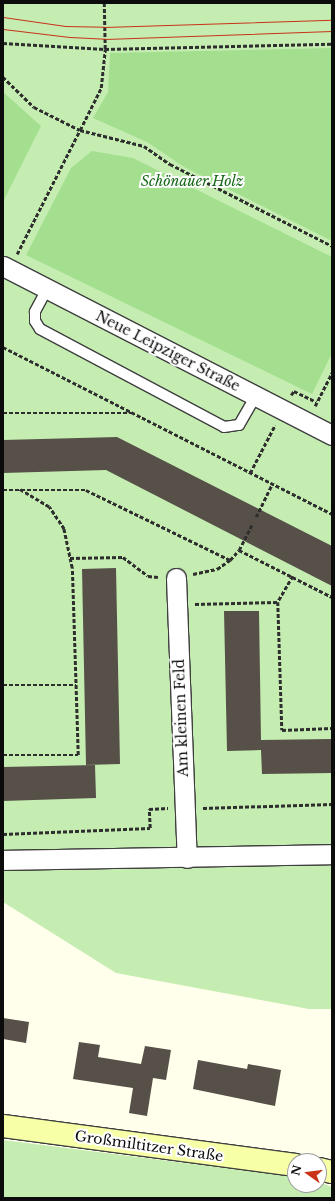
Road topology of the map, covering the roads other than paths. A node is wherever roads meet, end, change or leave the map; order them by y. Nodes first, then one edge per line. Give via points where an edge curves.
1 (6, 268) edge
2 (47, 289) junction
3 (256, 396) junction
4 (332, 435) edge
5 (176, 578) road end
6 (332, 854) edge
7 (187, 858) junction
8 (3, 860) edge
9 (3, 1126) edge
10 (287, 1164) edge

1 - 2 street, Neue Leipziger Straße
2 - 3 street, Neue Leipziger Straße
2 - 3 lane via 36,312 35,321 40,329 224,427 239,425
3 - 4 street, Neue Leipziger Straße
5 - 7 street, Am kleinen Feld
6 - 7 street
7 - 8 street
9 - 10 street, Großmiltitzer Straße

